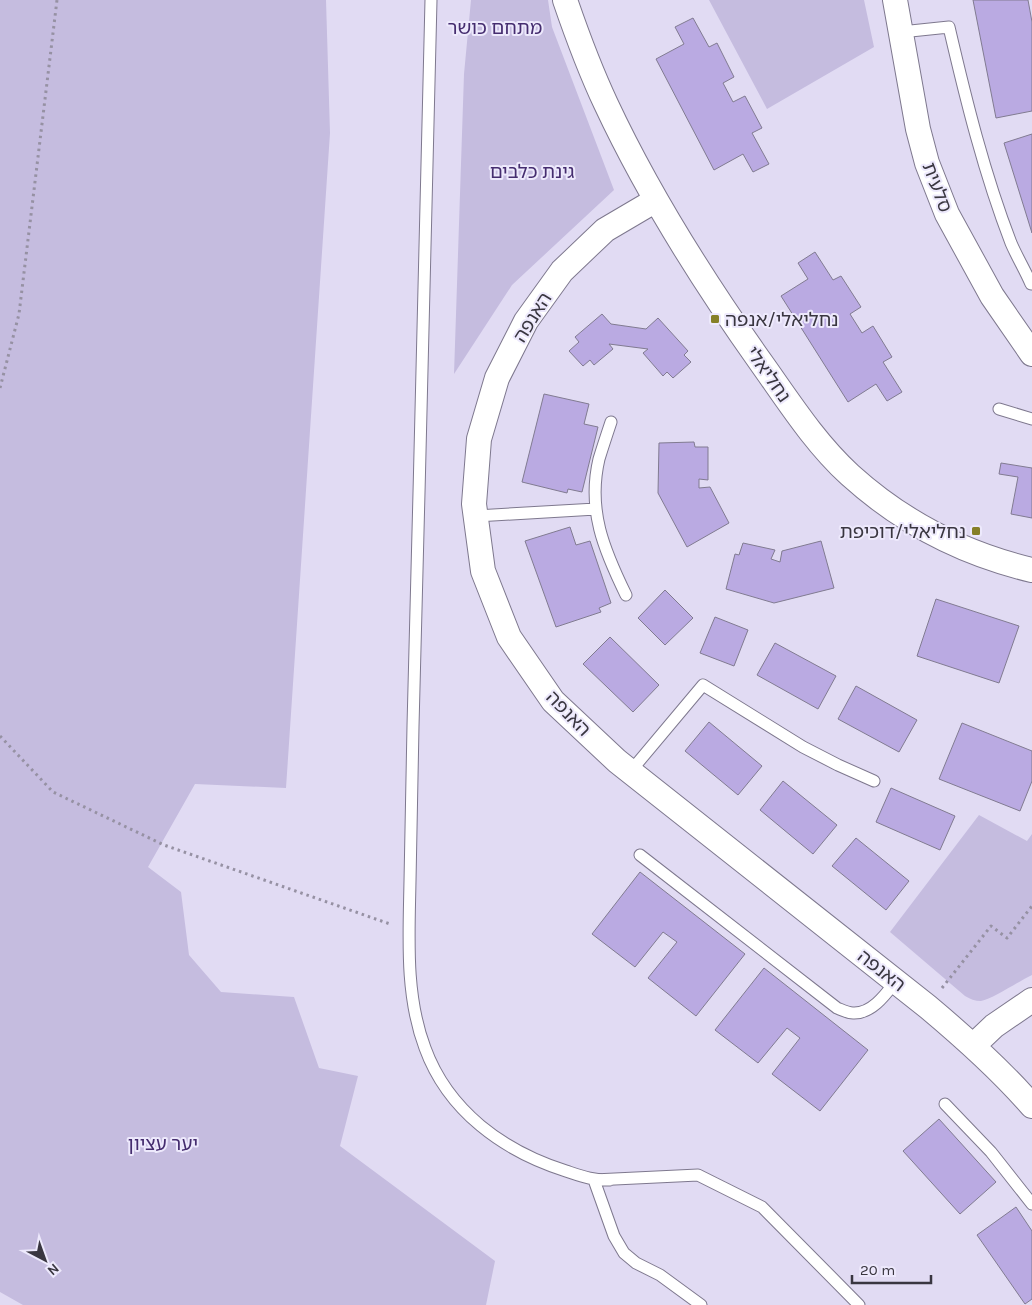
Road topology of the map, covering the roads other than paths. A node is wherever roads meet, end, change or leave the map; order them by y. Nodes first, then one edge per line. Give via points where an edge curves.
1 (431, 0) edge
2 (565, 0) edge
3 (895, 0) edge
4 (901, 32) junction
5 (656, 200) junction
6 (1031, 284) edge
7 (1032, 354) edge
8 (999, 409) dead end
9 (1032, 419) edge
10 (611, 422) dead end
11 (596, 509) junction
12 (476, 516) junction
13 (1032, 570) edge
14 (626, 595) dead end
15 (630, 772) junction
16 (874, 781) dead end
17 (640, 855) dead end
18 (896, 981) junction
19 (1032, 1000) edge
20 (974, 1045) junction
21 (945, 1104) dead end
22 (1032, 1106) edge
23 (594, 1180) junction
24 (610, 1180) dead end
25 (1032, 1204) edge
26 (701, 1305) edge
27 (859, 1305) edge

1 - 23 lane via 411,985 425,1049 454,1100 473,1121 521,1154
2 - 5 street, נחליאלי via 605,102
3 - 4 street, סלעית
4 - 6 lane via 949,27 986,172 1012,244
4 - 7 street, סלעית via 918,129 947,214 992,296
5 - 12 street, האנפה via 606,230 562,271 526,321 497,378 480,439 474,504
5 - 13 street, נחליאלי via 712,292 792,407 821,445 849,474 919,527 1003,564
8 - 9 lane
10 - 11 lane via 596,476
11 - 12 lane
11 - 14 lane via 602,542
12 - 15 street, האנפה via 483,571 509,637 553,701
15 - 16 lane via 703,685 803,747
15 - 18 street, האנפה
17 - 18 lane via 837,1008 853,1013 866,1010 879,1002
18 - 20 street, האנפה
19 - 20 street via 994,1026
20 - 22 street, האנפה
21 - 25 lane via 991,1152
23 - 24 lane
23 - 26 lane via 614,1236 624,1253
23 - 27 lane via 698,1175 762,1207

